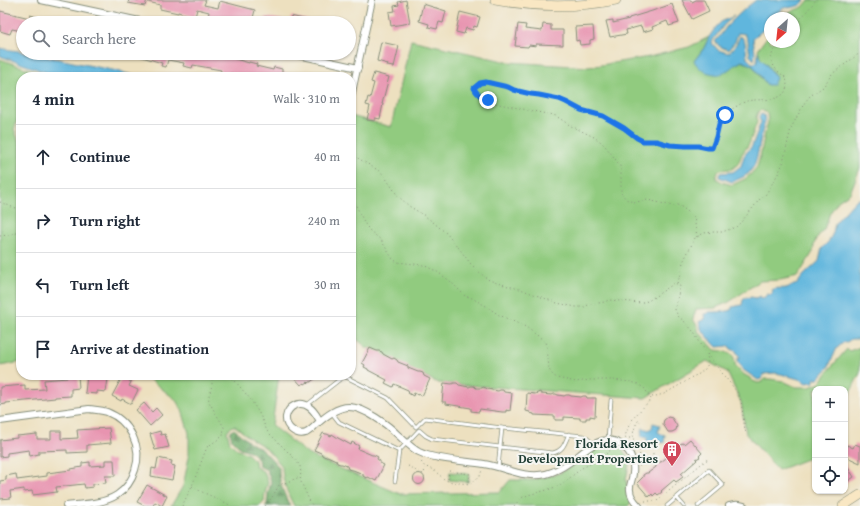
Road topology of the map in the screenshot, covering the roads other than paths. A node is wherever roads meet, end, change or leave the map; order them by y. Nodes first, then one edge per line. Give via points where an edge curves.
1 (41, 0) edge
2 (372, 0) edge
3 (495, 0) edge
4 (616, 0) edge
5 (559, 3) edge
6 (116, 16) edge
7 (321, 60) edge
8 (358, 68) junction
9 (356, 76) edge
10 (339, 380) edge
11 (352, 380) edge
12 (611, 400) dead end
13 (307, 405) junction
14 (332, 413) junction
15 (0, 421) edge
16 (320, 421) junction
17 (417, 428) junction
18 (502, 428) junction
19 (568, 434) junction
20 (608, 440) junction
21 (406, 442) junction
22 (593, 444) junction
23 (500, 447) junction
24 (399, 451) junction
25 (498, 468) junction
26 (395, 481) dead end
27 (860, 495) edge
28 (677, 498) junction
29 (66, 506) edge
30 (638, 506) edge
31 (667, 506) edge
32 (684, 506) edge
33 (698, 506) edge
34 (729, 506) edge
35 (744, 506) edge
36 (843, 506) edge

1 - 6 street
2 - 8 street
3 - 5 main road via 529,5
4 - 5 main road via 579,5
7 - 8 street
8 - 9 street
10 - 13 lane
11 - 17 lane via 388,398
12 - 20 lane
13 - 16 street
13 - 16 street via 297,405 288,411 286,420 291,430 300,434 305,433
14 - 16 street
14 - 21 street via 349,407 362,410 391,428
14 - 24 lane via 339,422
15 - 29 street via 89,409 108,412 125,424 135,439 138,457 129,482 110,499
17 - 18 lane via 425,418
17 - 21 lane
17 - 23 lane via 432,439
18 - 19 lane
18 - 23 lane
19 - 22 lane via 584,436
19 - 23 lane via 564,446 553,453
20 - 22 street
20 - 30 street via 628,450 633,473 630,490
21 - 24 lane
21 - 25 street via 429,456
22 - 25 street via 565,466 546,474 524,475
23 - 25 lane
24 - 26 lane
27 - 36 main road
28 - 31 lane
28 - 32 lane
28 - 33 lane via 710,470 723,485
34 - 35 street

